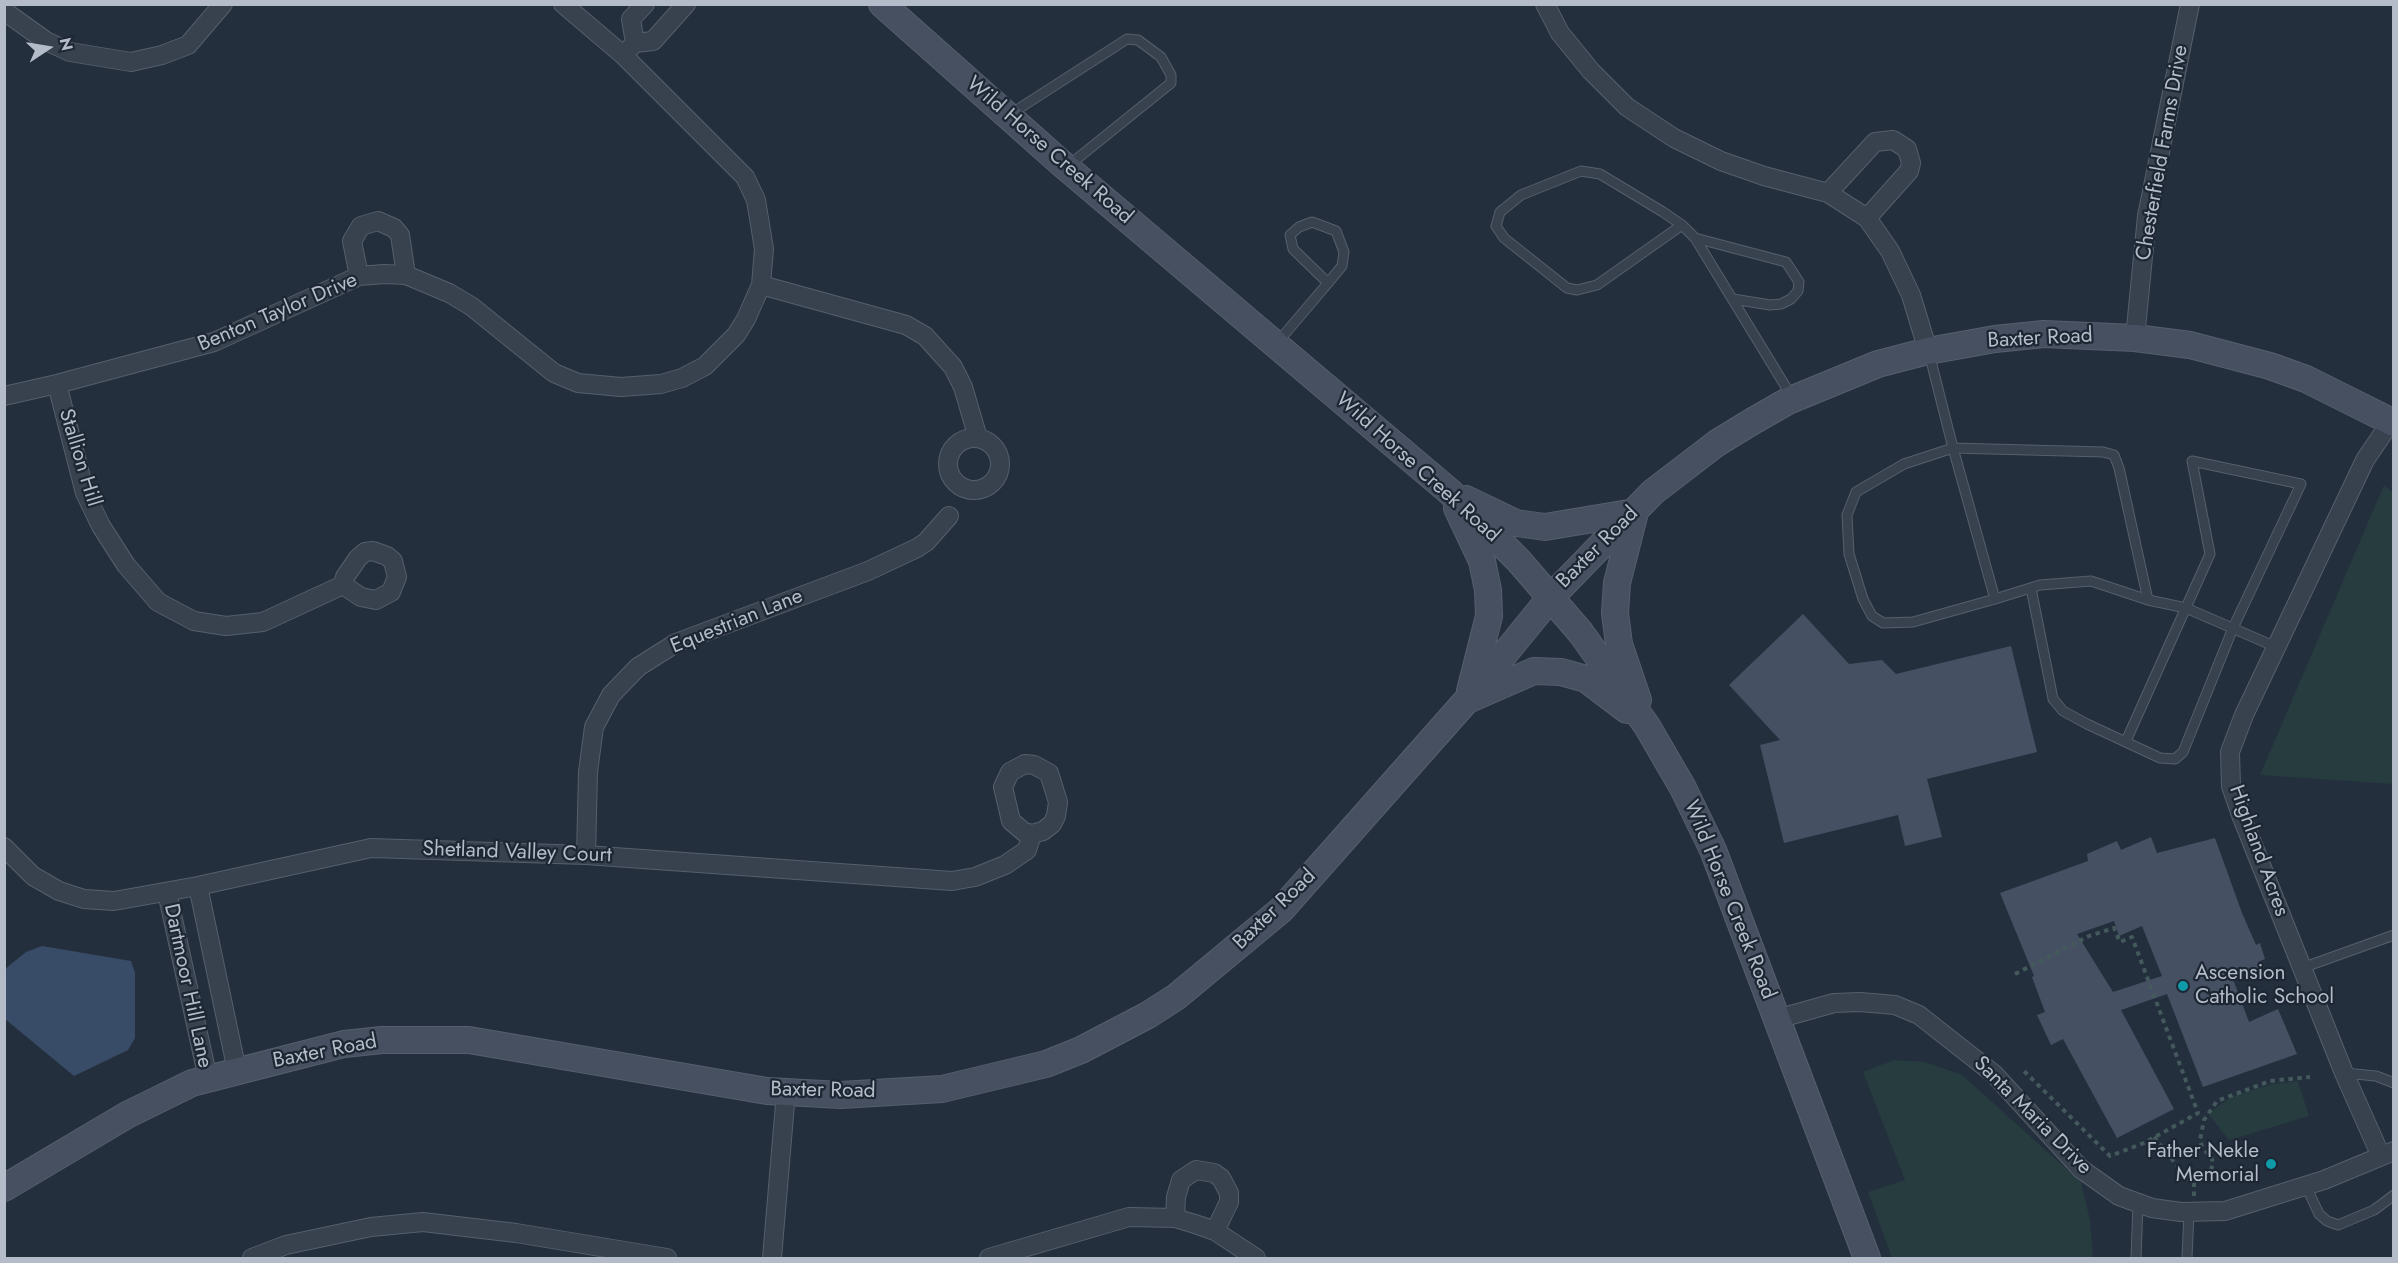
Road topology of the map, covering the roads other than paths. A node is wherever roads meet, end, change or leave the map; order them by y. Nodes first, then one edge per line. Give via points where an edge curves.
1 (223, 4) edge
2 (563, 4) edge
3 (645, 4) edge
4 (686, 4) edge
5 (882, 4) edge
6 (1545, 4) edge
7 (2190, 4) edge
8 (4, 11) edge
9 (629, 49) junction
10 (1008, 116) junction
11 (1066, 167) junction
12 (1828, 193) junction
13 (1868, 218) junction
14 (1682, 225) junction
15 (1695, 238) junction
16 (406, 275) junction
17 (358, 276) junction
18 (1328, 283) junction
19 (761, 285) junction
20 (1733, 299) junction
21 (2135, 338) junction
22 (1276, 343) junction
23 (1928, 351) junction
24 (57, 384) junction
25 (4, 396) edge
26 (1793, 399) junction
27 (2393, 420) edge
28 (978, 438) junction
29 (1953, 448) junction
30 (965, 490) junction
31 (1450, 492) junction
32 (1635, 512) junction
33 (343, 585) dead end
34 (2031, 588) junction
35 (1551, 597) junction
36 (1995, 599) junction
37 (2148, 600) junction
38 (2186, 608) junction
39 (2233, 628) junction
40 (2276, 647) junction
41 (1467, 700) junction
42 (1647, 726) junction
43 (2126, 741) junction
44 (1032, 834) dead end
45 (4, 847) edge
46 (586, 855) junction
47 (198, 886) junction
48 (167, 892) junction
49 (2394, 935) edge
50 (2302, 968) junction
51 (1777, 1019) junction
52 (237, 1071) junction
53 (2344, 1073) junction
54 (208, 1079) junction
55 (2394, 1083) edge
56 (786, 1092) junction
57 (2390, 1154) edge
58 (2306, 1186) junction
59 (4, 1188) edge
60 (2394, 1195) edge
61 (2138, 1203) junction
62 (2191, 1206) junction
63 (1175, 1218) junction
64 (1215, 1231) junction
65 (252, 1258) edge
66 (667, 1258) edge
67 (772, 1258) edge
68 (989, 1258) edge
69 (1256, 1258) edge
70 (1867, 1258) edge
71 (2136, 1258) edge
72 (2187, 1258) edge

1 - 8 street via 188,45 131,62 70,52 46,41
2 - 9 street, Benton Taylor Drive
3 - 9 street via 631,19
4 - 9 street via 653,41
5 - 10 main road, Wild Horse Creek Road
6 - 12 street via 1560,33 1627,107 1674,138 1721,161
7 - 21 street, Chesterfield Farms Drive via 2147,216
9 - 19 street, Benton Taylor Drive via 745,177 756,200 764,249
10 - 11 main road, Wild Horse Creek Road
10 - 11 lane via 1127,39 1138,40 1161,57 1171,83
11 - 22 main road, Wild Horse Creek Road
12 - 13 street
12 - 13 street via 1875,142 1893,140 1907,149 1910,171
13 - 23 street via 1890,251 1911,295
14 - 14 lane via 1600,174 1581,171 1508,203 1496,226 1504,238 1567,288 1577,290 1597,285
14 - 15 lane
15 - 20 lane
15 - 20 lane via 1786,262 1799,282 1791,299 1781,304
16 - 17 street, Benton Taylor Drive
16 - 17 street via 400,235 378,220 361,226 352,241
16 - 19 street, Benton Taylor Drive via 428,282 471,306 554,373 578,383 621,387 661,384 705,366 736,335
17 - 24 street, Benton Taylor Drive via 214,342
18 - 18 lane via 1342,266 1342,241 1336,231 1324,225 1312,222 1299,226 1290,235 1293,249
18 - 22 lane
19 - 28 street via 906,325 925,336 953,367
20 - 26 lane
21 - 23 main road, Baxter Road via 2044,334
21 - 27 main road, Baxter Road via 2190,345 2270,366
22 - 31 main road, Wild Horse Creek Road
23 - 26 main road, Baxter Road via 1878,364
23 - 29 lane
24 - 25 street, Benton Taylor Drive
24 - 33 street, Stallion Hill via 85,493 126,565 158,602 194,621 226,626 263,622
26 - 32 main road, Baxter Road via 1717,443 1653,492
27 - 40 street, Highland Acres via 2366,460
28 - 30 street via 962,441 950,452 950,476
28 - 30 street via 998,453 1000,469 985,489
29 - 36 lane
29 - 36 lane via 1904,464 1856,492 1847,515 1849,554 1863,599 1872,616 1883,623 1913,622
29 - 37 lane via 2114,455
30 - 46 street, Equestrian Lane via 952,513 926,542 868,571 676,644 638,667 610,695 594,727 588,772
31 - 32 main road via 1516,523 1545,527
31 - 35 main road, Wild Horse Creek Road
31 - 41 main road via 1482,561 1488,590 1489,616
32 - 35 main road, Baxter Road
32 - 42 main road via 1617,584 1615,613 1619,644
34 - 36 lane
34 - 37 lane via 2091,581
34 - 43 lane via 2053,699 2063,711
35 - 41 main road, Baxter Road
35 - 42 main road, Wild Horse Creek Road
37 - 38 lane
38 - 39 lane
38 - 39 lane via 2210,554 2192,461 2301,484
38 - 43 lane
39 - 40 lane
39 - 43 lane via 2183,752 2175,759 2160,758
40 - 50 street, Highland Acres via 2230,752 2231,786
41 - 42 main road via 1534,671 1561,672 1586,679
41 - 56 main road, Baxter Road via 1281,910 1222,961 1148,1015 1046,1064 953,1087 841,1095
42 - 51 main road, Wild Horse Creek Road via 1713,850
44 - 46 street, Shetland Valley Court via 1027,850 1005,866 952,881
45 - 48 street, Shetland Valley Court via 33,876 84,899 114,901
46 - 47 street, Shetland Valley Court via 371,848
47 - 48 street, Shetland Valley Court
47 - 52 street, Dartmoor Hill Lane
48 - 54 street, Dartmoor Hill Lane
49 - 50 lane
50 - 53 street, Highland Acres
51 - 61 street, Santa Maria Drive via 1834,1003 1860,1002 1895,1005 1919,1015 1994,1074 2081,1170 2119,1196
51 - 70 main road, Wild Horse Creek Road
52 - 54 main road, Baxter Road
52 - 56 main road, Baxter Road via 344,1044 469,1040
53 - 55 lane via 2376,1076
53 - 57 street, Highland Acres
54 - 59 main road, Baxter Road via 127,1115
56 - 67 street
57 - 58 street, Santa Maria Drive
58 - 60 lane via 2319,1214 2338,1225 2374,1210
58 - 62 street, Santa Maria Drive via 2225,1211
61 - 62 street, Santa Maria Drive via 2152,1208
61 - 71 lane
62 - 72 lane
63 - 64 street
63 - 64 street via 1177,1188 1182,1180 1196,1170 1214,1173 1229,1193
63 - 68 street via 1116,1219
64 - 69 street
65 - 66 street via 286,1245 371,1227 423,1222

